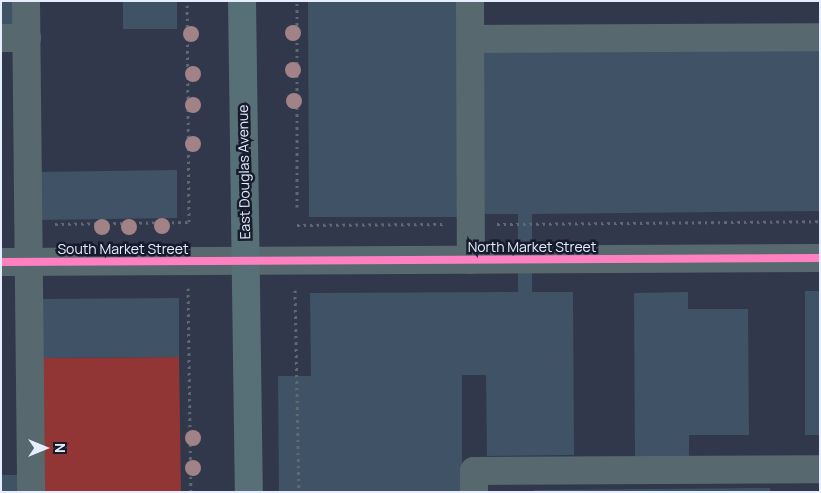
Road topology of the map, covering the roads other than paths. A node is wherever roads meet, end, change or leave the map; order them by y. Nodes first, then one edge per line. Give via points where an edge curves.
1 (26, 1) edge
2 (242, 1) edge
3 (470, 1) edge
4 (820, 37) edge
5 (14, 38) edge
6 (470, 38) junction
7 (820, 258) edge
8 (471, 260) junction
9 (245, 261) junction
10 (1, 262) edge
11 (30, 262) junction
12 (820, 469) edge
13 (31, 492) edge
14 (248, 492) edge
15 (474, 492) edge

1 - 5 street
2 - 9 main road, East Douglas Avenue
3 - 6 street
4 - 6 street
5 - 11 street via 30,224
6 - 8 street
7 - 8 street, North Market Street
8 - 9 street, North Market Street
9 - 11 street, South Market Street
9 - 14 main road, East Douglas Avenue
10 - 11 street, South Market Street
11 - 13 street
12 - 15 street via 474,471

